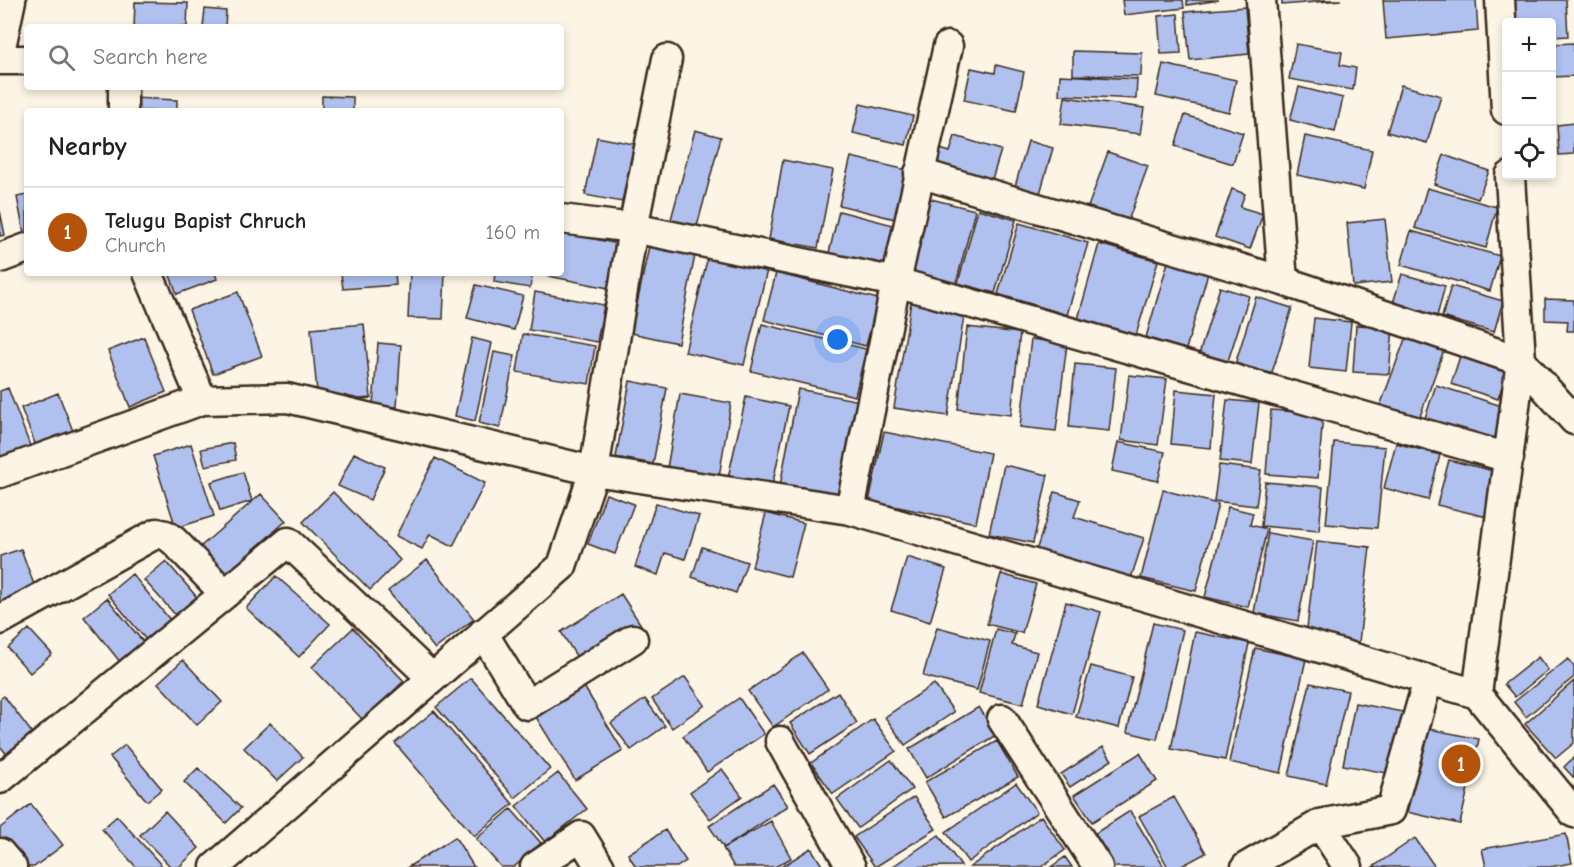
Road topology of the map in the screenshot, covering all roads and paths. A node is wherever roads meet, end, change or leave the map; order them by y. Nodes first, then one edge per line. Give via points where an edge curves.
1 (11, 0) edge
2 (1261, 0) edge
3 (1500, 0) edge
4 (948, 46) dead end
5 (0, 52) edge
6 (667, 59) dead end
7 (0, 60) edge
8 (24, 60) edge
9 (1504, 72) edge
10 (123, 90) edge
11 (123, 108) edge
12 (919, 173) junction
13 (1510, 180) edge
14 (564, 219) edge
15 (633, 228) junction
16 (24, 249) edge
17 (0, 258) edge
18 (149, 276) edge
19 (1282, 281) junction
20 (896, 282) junction
21 (1521, 361) junction
22 (202, 400) junction
23 (1574, 420) edge
24 (1509, 458) junction
25 (594, 471) junction
26 (0, 473) edge
27 (850, 510) junction
28 (225, 594) junction
29 (0, 620) edge
30 (483, 633) junction
31 (633, 639) dead end
32 (432, 678) junction
33 (1428, 680) junction
34 (1477, 694) junction
35 (1002, 719) dead end
36 (780, 741) dead end
37 (0, 779) edge
38 (1574, 813) edge
39 (1320, 824) junction
40 (0, 853) edge
41 (12, 867) edge
42 (215, 867) edge
43 (535, 867) edge
44 (600, 867) edge
45 (851, 867) edge
46 (1098, 867) edge
47 (1246, 867) edge
48 (1348, 867) edge

1 - 5 street
2 - 19 street
3 - 9 street
4 - 12 street
6 - 15 street
7 - 8 street
10 - 11 street
12 - 19 street
12 - 20 street
13 - 21 street
14 - 15 street
15 - 20 street
15 - 25 street
16 - 17 street
18 - 22 street
19 - 21 street
20 - 24 street
20 - 27 street
21 - 23 street
21 - 24 street
22 - 25 street via 287,399
22 - 26 street
24 - 34 street
25 - 27 street
25 - 30 street via 562,566
27 - 33 street
28 - 29 street via 174,541 158,533
28 - 32 street via 288,542
28 - 37 street
30 - 31 street via 526,705
30 - 32 street
32 - 42 street
33 - 34 street
33 - 39 street via 1391,810
34 - 38 street
35 - 46 street
36 - 45 street
39 - 47 street
39 - 48 street
40 - 41 street
43 - 44 street via 581,836

